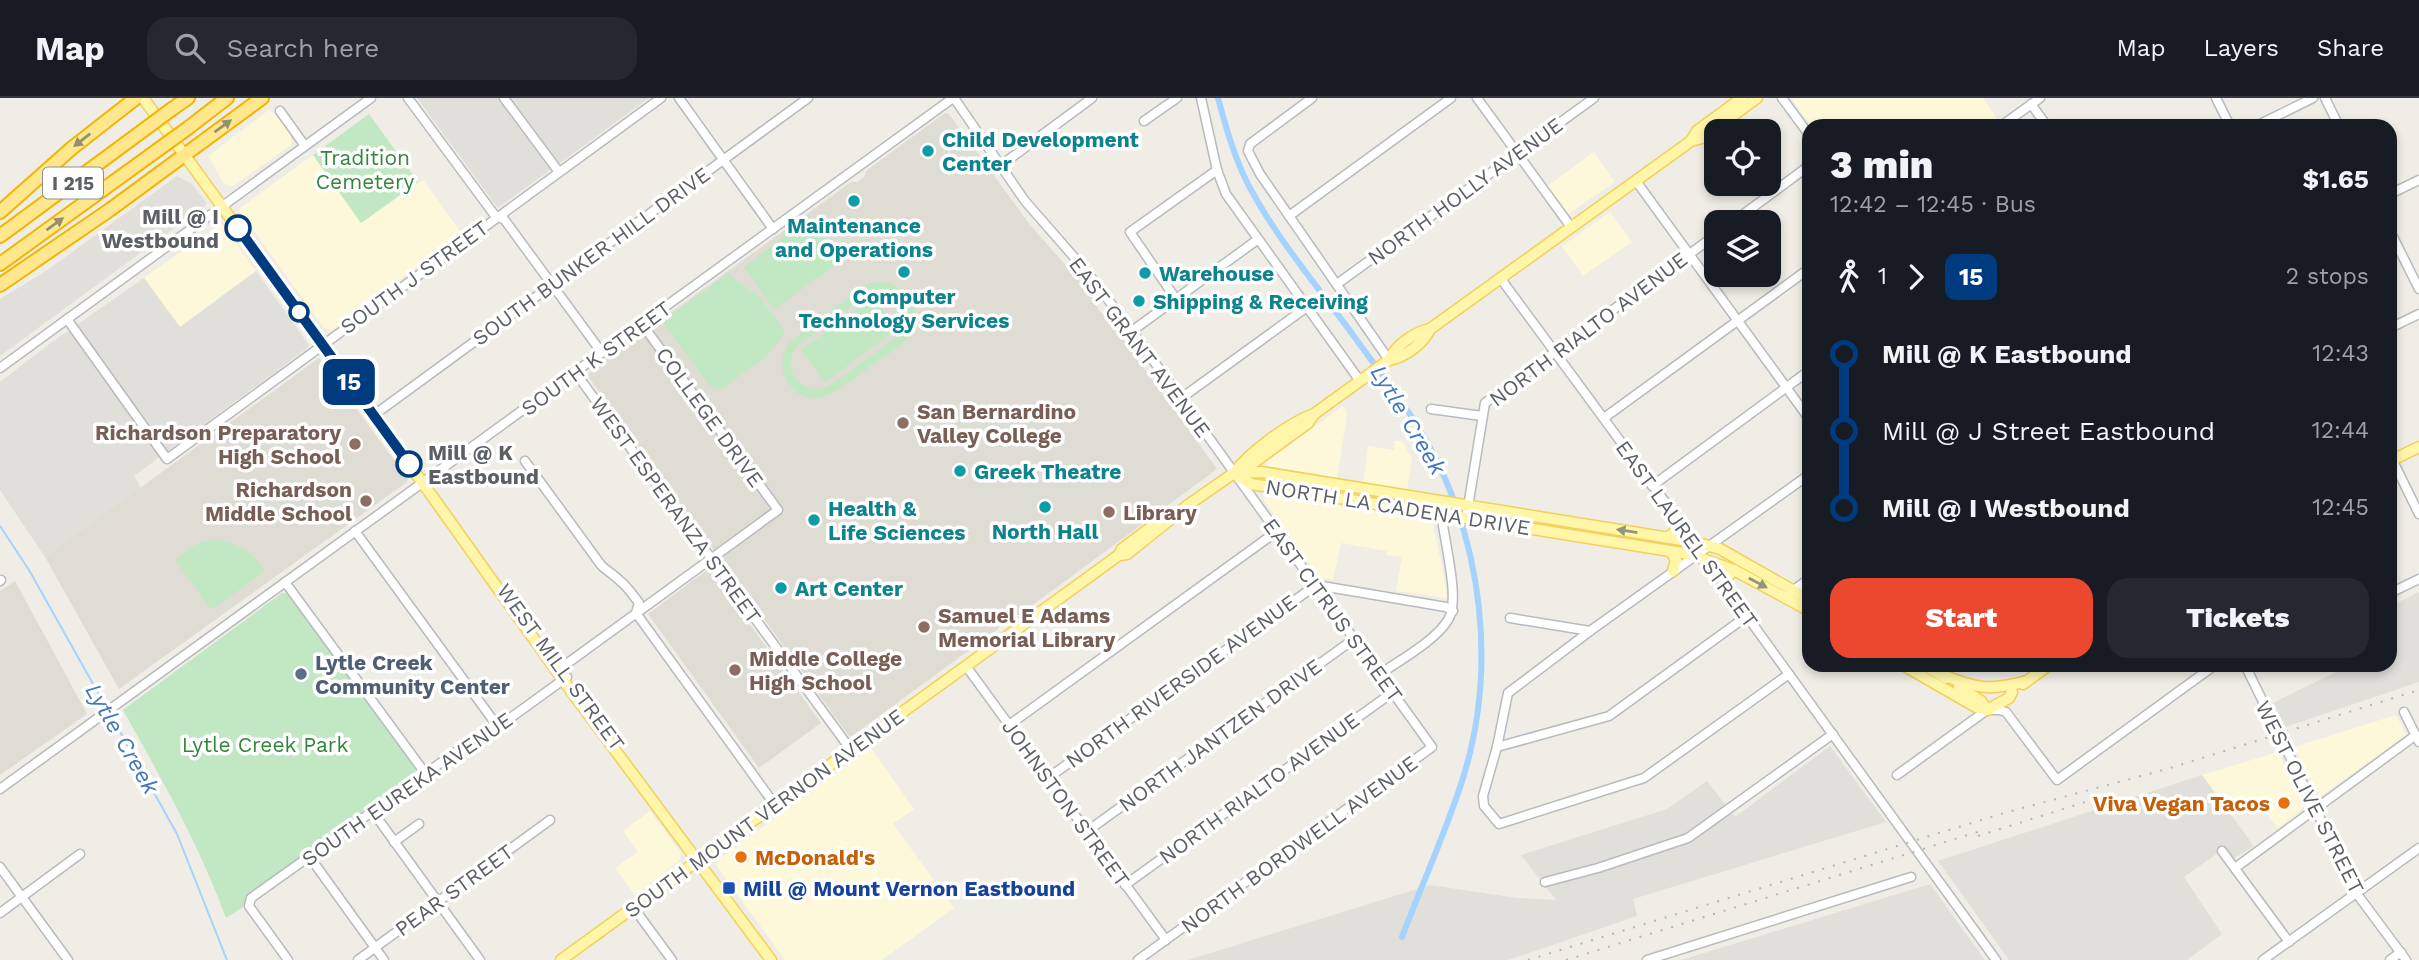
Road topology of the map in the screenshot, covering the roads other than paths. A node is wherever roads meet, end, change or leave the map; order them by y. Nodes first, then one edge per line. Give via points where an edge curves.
1 (136, 98) edge
2 (143, 98) edge
3 (188, 98) edge
4 (227, 98) edge
5 (262, 98) edge
6 (371, 98) edge
7 (408, 98) edge
8 (504, 98) edge
9 (661, 98) edge
10 (679, 98) edge
11 (808, 98) edge
12 (953, 98) edge
13 (1092, 98) edge
14 (1177, 98) edge
15 (1201, 98) edge
16 (1312, 98) edge
17 (1451, 98) edge
18 (1477, 98) edge
19 (1594, 98) edge
20 (1742, 98) edge
21 (1757, 98) edge
22 (1782, 98) edge
23 (2040, 98) edge
24 (2216, 98) edge
25 (2313, 98) edge
26 (2325, 98) edge
27 (2031, 104) junction
28 (280, 111) dead end
29 (2011, 119) edge
30 (2042, 119) edge
31 (2226, 119) edge
32 (2270, 119) edge
33 (2336, 119) edge
34 (1144, 121) dead end
35 (1802, 125) edge
36 (1691, 141) junction
37 (305, 146) junction
38 (1517, 154) junction
39 (185, 156) junction
40 (724, 159) junction
41 (1000, 166) junction
42 (1217, 170) junction
43 (1802, 171) edge
44 (559, 172) junction
45 (2419, 180) edge
46 (1636, 181) junction
47 (2397, 191) edge
48 (223, 206) junction
49 (1749, 210) edge
50 (0, 212) edge
51 (1289, 216) junction
52 (496, 217) junction
53 (1571, 228) junction
54 (774, 229) junction
55 (0, 236) edge
56 (1257, 240) junction
57 (1704, 243) edge
58 (2397, 245) edge
59 (1689, 254) junction
60 (0, 264) edge
61 (1802, 274) edge
62 (1501, 279) junction
63 (1337, 284) junction
64 (0, 285) edge
65 (552, 285) junction
66 (2419, 289) edge
67 (1176, 299) junction
68 (1307, 307) junction
69 (2419, 314) edge
70 (67, 319) junction
71 (1738, 320) junction
72 (642, 324) junction
73 (2397, 325) edge
74 (1132, 331) junction
75 (322, 345) junction
76 (1555, 351) junction
77 (602, 353) junction
78 (1389, 360) junction
79 (0, 368) edge
80 (575, 372) junction
81 (1802, 376) edge
82 (1360, 381) junction
83 (1786, 388) junction
84 (1180, 399) junction
85 (1431, 409) dead end
86 (1802, 409) edge
87 (373, 415) junction
88 (1482, 416) junction
89 (1604, 418) junction
90 (2419, 447) edge
91 (2397, 456) edge
92 (525, 461) dead end
93 (2397, 471) edge
94 (1234, 473) junction
95 (1802, 480) edge
96 (1315, 481) junction
97 (423, 483) junction
98 (1264, 486) junction
99 (1652, 486) junction
100 (1312, 494) junction
101 (1255, 503) junction
102 (1443, 503) junction
103 (1466, 506) junction
104 (778, 510) joint
105 (2419, 514) edge
106 (1444, 515) junction
107 (1466, 519) junction
108 (1677, 519) junction
109 (1602, 527) junction
110 (355, 531) junction
111 (1276, 532) junction
112 (1667, 538) junction
113 (1600, 540) junction
114 (1694, 542) junction
115 (1671, 551) junction
116 (1703, 553) junction
117 (712, 559) junction
118 (1734, 570) junction
119 (1673, 572) junction
120 (2419, 579) edge
121 (285, 582) junction
122 (1802, 584) edge
123 (1316, 586) junction
124 (1726, 587) junction
125 (2397, 590) edge
126 (1789, 594) junction
127 (1802, 598) edge
128 (1802, 605) edge
129 (1453, 611) junction
130 (636, 613) junction
131 (1747, 616) junction
132 (1510, 618) dead end
133 (1590, 631) junction
134 (1354, 639) junction
135 (967, 666) junction
136 (1915, 672) edge
137 (1937, 672) edge
138 (2039, 672) edge
139 (2205, 672) edge
140 (2248, 672) edge
141 (1380, 674) junction
142 (1789, 674) junction
143 (1941, 674) junction
144 (564, 675) junction
145 (2027, 681) junction
146 (1393, 692) junction
147 (2010, 695) junction
148 (1987, 710) junction
149 (2006, 712) junction
150 (2404, 712) dead end
151 (1009, 725) junction
152 (498, 727) junction
153 (1833, 734) junction
154 (2417, 738) edge
155 (1432, 747) joint
156 (1497, 747) junction
157 (851, 750) junction
158 (425, 773) junction
159 (1896, 775) dead end
160 (1048, 778) junction
161 (0, 789) edge
162 (775, 805) junction
163 (2315, 808) junction
164 (373, 812) junction
165 (550, 820) dead end
166 (419, 824) dead end
167 (1086, 832) junction
168 (394, 842) junction
169 (2419, 848) edge
170 (2222, 851) dead end
171 (80, 854) dead end
172 (309, 856) junction
173 (698, 860) junction
174 (0, 867) edge
175 (2235, 868) junction
176 (1911, 877) dead end
177 (1545, 883) dead end
178 (1125, 885) junction
179 (2357, 894) junction
180 (22, 897) junction
181 (438, 902) junction
182 (633, 907) junction
183 (0, 913) edge
184 (1166, 940) junction
185 (2289, 942) junction
186 (375, 948) junction
187 (2403, 956) edge
188 (573, 957) edge
189 (766, 959) edge
190 (68, 960) edge
191 (288, 960) edge
192 (358, 960) edge
193 (384, 960) edge
194 (480, 960) edge
195 (561, 960) edge
196 (671, 960) edge
197 (1138, 960) edge
198 (1647, 960) edge
199 (1996, 960) edge
200 (2263, 960) edge
201 (2390, 960) edge

1 -> 50 highway
2 - 39 main road, WEST MILL STREET
3 - 55 highway, I 215, bridge
60 -> 4 highway, I 215, bridge
39 -> 5 highway
6 - 37 street
7 - 52 street
8 - 44 street
9 - 44 street, SOUTH J STREET
10 - 40 street
11 - 40 street, SOUTH BUNKER HILL DRIVE
12 - 41 street, EAST GRANT AVENUE
12 - 54 street, SOUTH K STREET
13 - 41 street
14 - 34 street
15 - 42 street
16 - 51 street via 1247,147
17 - 51 street
18 - 38 street
19 - 38 street, NORTH HOLLY AVENUE
20 - 36 main road via 1697,131
21 - 36 main road
22 - 35 street
23 - 27 street
24 - 31 street
25 - 32 street
26 - 33 street
27 - 29 street
27 - 30 street
28 - 37 street
36 - 46 main road, SOUTH MOUNT VERNON AVENUE
37 - 48 street
38 - 53 street
38 - 63 street, NORTH HOLLY AVENUE
39 - 48 main road, WEST MILL STREET
39 - 64 highway
40 - 54 street
40 - 65 street, SOUTH BUNKER HILL DRIVE
41 - 74 street, EAST GRANT AVENUE
42 - 56 street via 1226,194
42 - 67 street via 1129,232
43 - 49 street
44 - 52 street, SOUTH J STREET
45 - 47 street
46 - 53 main road, SOUTH MOUNT VERNON AVENUE
46 - 59 street
48 - 70 street
48 - 75 main road, WEST MILL STREET
51 - 63 street
52 - 65 street via 503,219
52 - 75 street, SOUTH J STREET
53 - 62 main road, SOUTH MOUNT VERNON AVENUE
54 - 72 street, SOUTH K STREET
56 - 67 street
56 - 68 street
57 - 59 street, NORTH RIALTO AVENUE
58 - 66 street
59 - 71 street
59 - 76 street, NORTH RIALTO AVENUE
61 - 71 street
62 - 76 street, EAST LAUREL STREET
62 - 78 main road, SOUTH MOUNT VERNON AVENUE via 1430,329 1426,338
63 - 78 street
65 - 77 street
65 - 87 street, SOUTH BUNKER HILL DRIVE
67 - 74 street
68 - 82 street
68 - 84 street
69 - 73 street
70 - 75 street, SOUTH J STREET via 167,458
70 - 79 street
71 - 83 street
71 - 89 street
72 - 77 street, SOUTH K STREET
72 - 104 street, COLLEGE DRIVE
74 - 84 street, EAST GRANT AVENUE
75 - 87 main road, WEST MILL STREET
76 - 88 street, NORTH RIALTO AVENUE via 1485,403
76 - 89 street, EAST LAUREL STREET
77 - 80 street, SOUTH K STREET
78 - 82 main road, SOUTH MOUNT VERNON AVENUE
80 - 97 street, SOUTH K STREET
80 - 117 street, WEST ESPERANZA STREET
81 - 83 street
82 - 94 main road, SOUTH MOUNT VERNON AVENUE via 1243,461
83 - 86 street
83 - 99 street
84 - 94 street, EAST GRANT AVENUE
85 - 88 street
87 - 97 main road, WEST MILL STREET
88 - 103 street, NORTH RIALTO AVENUE
89 - 99 street, EAST LAUREL STREET
90 - 91 main road
92 - 130 street via 601,565 639,603
93 - 105 street
94 - 96 main road, NORTH LA CADENA DRIVE via 1251,471
94 - 98 main road, NORTH LA CADENA DRIVE
94 - 101 street, EAST CITRUS STREET
94 - 135 main road, SOUTH MOUNT VERNON AVENUE
95 - 116 street
96 - 100 main road
96 - 102 main road, NORTH LA CADENA DRIVE
97 - 110 street, SOUTH K STREET
97 - 144 main road, WEST MILL STREET
98 - 100 main road, NORTH LA CADENA DRIVE
98 - 101 street
99 - 108 street, EAST LAUREL STREET
100 - 106 main road, NORTH LA CADENA DRIVE
101 - 111 street, EAST CITRUS STREET
102 - 103 main road, NORTH LA CADENA DRIVE
102 - 106 street
103 - 107 street, NORTH RIALTO AVENUE
103 - 109 main road, NORTH LA CADENA DRIVE
104 - 117 street, SOUTH EUREKA AVENUE
106 - 107 main road, NORTH LA CADENA DRIVE
106 - 129 street
107 - 113 main road, NORTH LA CADENA DRIVE
108 - 112 main road via 1675,532
108 - 114 street, EAST LAUREL STREET
112 -> 109 main road, NORTH LA CADENA DRIVE
109 - 113 main road
110 - 121 street, SOUTH K STREET
110 - 152 street
111 - 123 street, EAST CITRUS STREET
111 - 151 street
112 - 114 main road, NORTH LA CADENA DRIVE
113 - 115 main road, NORTH LA CADENA DRIVE
114 - 116 main road, NORTH LA CADENA DRIVE
115 - 116 main road, NORTH LA CADENA DRIVE
115 - 119 main road via 1676,560
116 - 118 main road, NORTH LA CADENA DRIVE
116 - 119 street
116 - 124 street, EAST LAUREL STREET
116 - 126 main road, NORTH LA CADENA DRIVE via 1720,549
117 - 130 street, SOUTH EUREKA AVENUE
117 - 157 street, WEST ESPERANZA STREET
118 - 124 main road
118 -> 126 main road, NORTH LA CADENA DRIVE
119 - 133 street
120 - 125 street
121 - 158 street
121 - 161 street, SOUTH K STREET
122 - 126 street
123 - 129 street
123 - 134 street, EAST CITRUS STREET
123 - 160 street, NORTH RIVERSIDE AVENUE
124 - 131 street, EAST LAUREL STREET
126 - 127 main road, NORTH LA CADENA DRIVE
126 - 128 main road, NORTH LA CADENA DRIVE
129 - 141 street via 1435,634
130 - 144 street, SOUTH EUREKA AVENUE
130 - 162 street
131 - 142 street, EAST LAUREL STREET
131 - 156 street via 1609,716
132 - 133 street
133 - 156 street via 1508,693
134 - 141 street, EAST CITRUS STREET
134 - 167 street, NORTH JANTZEN DRIVE
135 - 151 street, JOHNSTON STREET
135 - 157 main road, SOUTH MOUNT VERNON AVENUE
136 - 148 main road
137 - 143 main road
138 - 145 main road
139 - 149 street via 2057,780
140 - 163 street, WEST OLIVE STREET
141 - 146 street, EAST CITRUS STREET
142 - 153 street, EAST LAUREL STREET
142 - 156 street via 1644,778 1499,824 1484,807 1483,796
143 - 145 main road via 1983,689
143 - 148 main road
144 - 152 street, SOUTH EUREKA AVENUE
144 - 173 main road, WEST MILL STREET
145 - 147 main road
146 - 155 street, EAST CITRUS STREET
146 - 178 street, NORTH RIALTO AVENUE
147 - 148 main road via 2005,693
147 - 149 street
148 - 149 street
148 - 159 street
150 - 154 street
151 - 160 street, JOHNSTON STREET
152 - 158 street, SOUTH EUREKA AVENUE via 491,727
153 - 177 street via 1688,838
153 - 199 street, EAST LAUREL STREET
154 - 163 street
155 - 184 street, NORTH BORDWELL AVENUE
157 - 162 main road, SOUTH MOUNT VERNON AVENUE
158 - 164 street, SOUTH EUREKA AVENUE
160 - 167 street, JOHNSTON STREET
162 - 173 main road, SOUTH MOUNT VERNON AVENUE
163 - 175 street
163 - 179 street, WEST OLIVE STREET
164 - 168 street
164 - 172 street, SOUTH EUREKA AVENUE
165 - 181 street, PEAR STREET
166 - 168 street
167 - 178 street, JOHNSTON STREET
168 - 181 street
169 - 179 street
170 - 175 street
171 - 180 street
172 - 186 street
172 - 191 street, SOUTH EUREKA AVENUE via 249,902
173 - 182 main road, SOUTH MOUNT VERNON AVENUE
173 - 189 main road, WEST MILL STREET
174 - 180 street
175 - 185 street
176 - 198 street
178 - 184 street, JOHNSTON STREET
179 - 185 street
179 - 187 street, WEST OLIVE STREET
180 - 183 street
180 - 190 street
181 - 186 street, PEAR STREET
181 - 194 street
182 - 188 main road, SOUTH MOUNT VERNON AVENUE
182 - 196 street
184 - 197 street, NORTH BORDWELL AVENUE
185 - 200 street
186 - 192 street, PEAR STREET
186 - 193 street
187 - 201 street
188 - 195 main road, SOUTH MOUNT VERNON AVENUE

